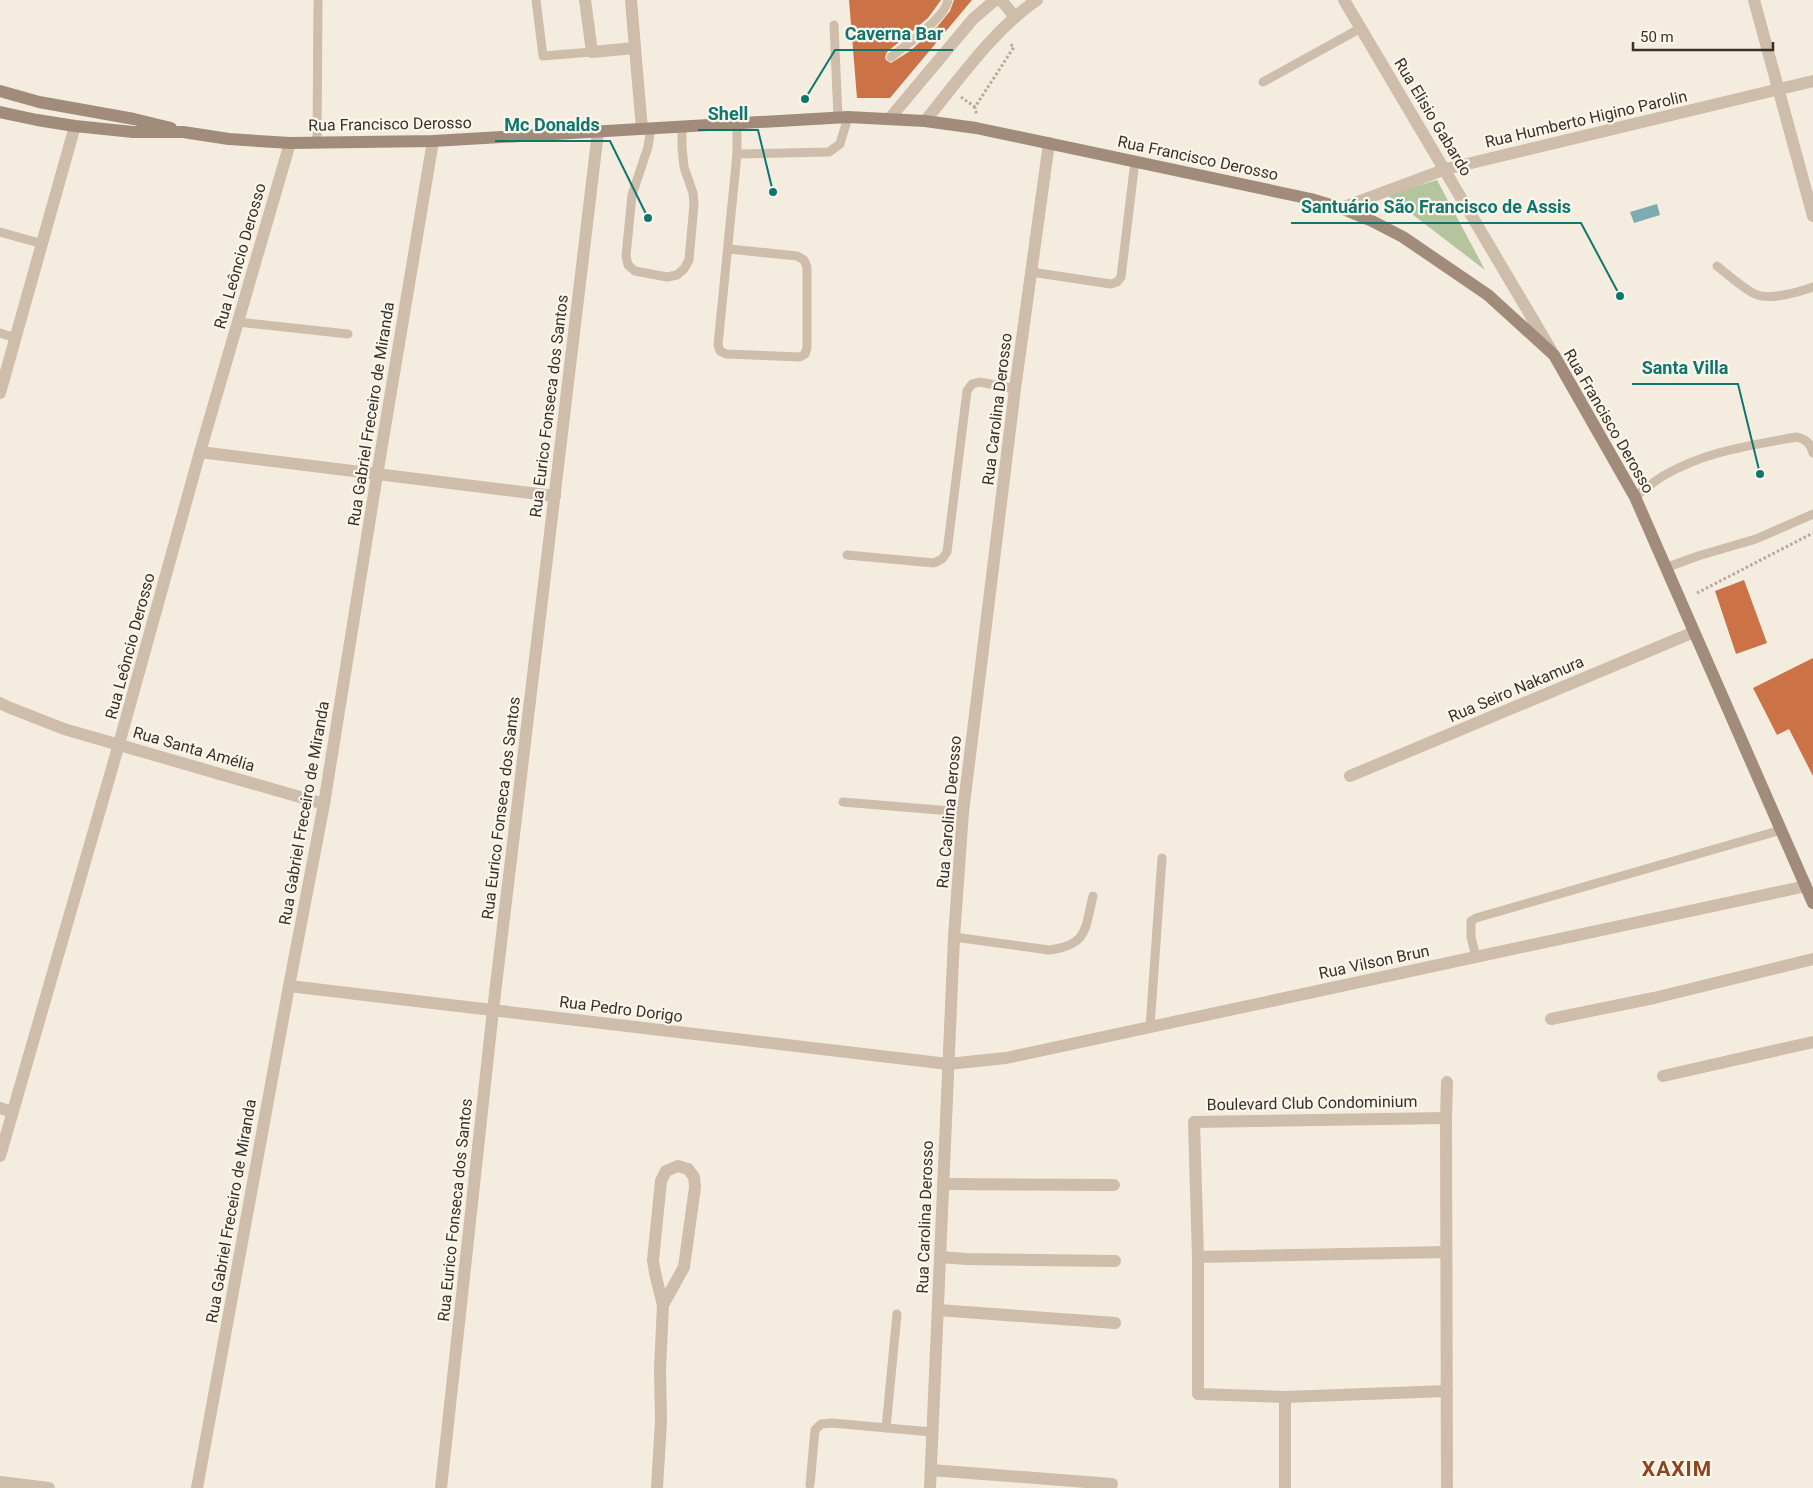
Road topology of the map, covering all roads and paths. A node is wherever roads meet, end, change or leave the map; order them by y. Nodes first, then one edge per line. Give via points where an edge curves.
1 (318, 0) edge
2 (536, 0) edge
3 (585, 0) edge
4 (631, 0) edge
5 (948, 0) edge
6 (995, 0) edge
7 (1002, 0) edge
8 (1037, 0) edge
9 (1344, 0) edge
10 (1754, 0) edge
11 (1015, 17) junction
12 (834, 25) dead end
13 (1361, 28) junction
14 (998, 34) junction
15 (635, 48) junction
16 (592, 52) junction
17 (891, 57) dead end
18 (1813, 81) edge
19 (1263, 82) dead end
20 (1778, 90) junction
21 (0, 91) edge
22 (0, 112) edge
23 (843, 117) junction
24 (890, 118) junction
25 (925, 121) junction
26 (737, 123) junction
27 (75, 126) junction
28 (682, 126) junction
29 (976, 128) junction
30 (647, 129) junction
31 (184, 132) junction
32 (598, 132) junction
33 (433, 141) junction
34 (290, 143) junction
35 (317, 143) junction
36 (1049, 143) junction
37 (737, 154) junction
38 (1136, 161) junction
39 (1446, 169) junction
40 (1341, 208) junction
41 (1813, 216) edge
42 (0, 232) edge
43 (43, 244) junction
44 (729, 249) junction
45 (1717, 266) dead end
46 (1031, 272) junction
47 (1813, 287) edge
48 (238, 322) junction
49 (0, 333) edge
50 (348, 334) dead end
51 (16, 338) junction
52 (1554, 355) junction
53 (1015, 389) junction
54 (0, 393) edge
55 (200, 452) junction
56 (1813, 453) edge
57 (377, 475) junction
58 (555, 496) junction
59 (1635, 497) junction
60 (1813, 514) edge
61 (1812, 533) edge
62 (847, 555) dead end
63 (1665, 568) junction
64 (1697, 593) dead end
65 (1694, 632) junction
66 (0, 703) edge
67 (119, 744) junction
68 (1350, 776) dead end
69 (843, 802) dead end
70 (324, 804) junction
71 (963, 812) junction
72 (1781, 830) junction
73 (1162, 858) dead end
74 (1809, 884) edge
75 (1093, 896) dead end
76 (1813, 903) edge
77 (954, 937) junction
78 (1476, 957) junction
79 (1813, 959) edge
80 (289, 986) junction
81 (493, 1010) junction
82 (1551, 1019) dead end
83 (1150, 1027) junction
84 (1813, 1042) edge
85 (948, 1064) junction
86 (1663, 1076) dead end
87 (1447, 1082) dead end
88 (6, 1110) edge
89 (1446, 1118) junction
90 (0, 1156) edge
91 (943, 1184) junction
92 (1114, 1184) dead end
93 (1446, 1252) junction
94 (940, 1257) junction
95 (1198, 1257) junction
96 (1115, 1261) dead end
97 (663, 1304) junction
98 (938, 1310) junction
99 (896, 1314) dead end
100 (1115, 1323) dead end
101 (1447, 1391) junction
102 (1286, 1397) junction
103 (886, 1428) junction
104 (932, 1432) junction
105 (931, 1470) junction
106 (0, 1482) edge
107 (1112, 1484) dead end
108 (810, 1485) dead end
109 (50, 1488) edge
110 (197, 1488) edge
111 (441, 1488) edge
112 (657, 1488) edge
113 (930, 1488) edge
114 (1285, 1488) edge
115 (1447, 1488) edge

1 - 35 lane
2 - 16 lane via 543,56
3 - 16 street
4 - 15 street
5 - 17 lane via 940,16
6 - 24 street via 972,19
7 - 11 street
8 - 11 street
9 - 13 street, Rua Elisio Gabardo
10 - 20 street
11 - 14 street
12 - 23 lane
13 - 19 lane
13 - 39 street, Rua Elisio Gabardo
14 - 25 street
14 - 29 path via 1014,48 975,107 978,114
15 - 16 street
15 - 30 street
18 - 20 street, Rua Humberto Higino Parolin
20 - 39 street, Rua Humberto Higino Parolin
20 - 41 street
21 - 31 main road, Rua Francisco Derosso
22 - 27 main road, Rua Francisco Derosso
23 - 24 main road, Rua Francisco Derosso
23 - 26 main road, Rua Francisco Derosso
23 - 37 lane via 840,144 829,152
24 - 25 main road, Rua Francisco Derosso
25 - 29 main road, Rua Francisco Derosso
26 - 28 main road, Rua Francisco Derosso
26 - 37 lane
27 - 31 main road, Rua Francisco Derosso via 133,132
27 - 43 street
28 - 30 main road, Rua Francisco Derosso
28 - 30 lane via 684,167 694,204 689,260 677,275 667,277 635,271 628,265 626,256 632,195 648,147
29 - 36 main road, Rua Francisco Derosso
30 - 32 main road, Rua Francisco Derosso
31 - 34 main road, Rua Francisco Derosso
32 - 33 main road, Rua Francisco Derosso
32 - 58 street, Rua Eurico Fonseca dos Santos
33 - 35 main road, Rua Francisco Derosso
33 - 57 street, Rua Gabriel Freceiro de Miranda
34 - 35 main road, Rua Francisco Derosso
34 - 48 street, Rua Leôncio Derosso
36 - 38 main road, Rua Francisco Derosso
36 - 46 street, Rua Carolina Derosso
37 - 44 lane
38 - 40 main road, Rua Francisco Derosso
38 - 46 lane via 1121,277 1117,282 1111,284
39 - 40 street, Rua Humberto Higino Parolin
39 - 52 street, Rua Elisio Gabardo
40 - 52 main road, Rua Francisco Derosso via 1402,237 1488,295
42 - 43 lane
43 - 51 street
44 - 44 lane via 798,256 804,260 807,267 805,354 800,357 726,354 720,351 718,345
45 - 47 lane via 1755,294 1768,297
46 - 53 street, Rua Carolina Derosso
48 - 50 lane
48 - 55 street, Rua Leôncio Derosso
49 - 51 lane
51 - 54 street
52 - 59 main road, Rua Francisco Derosso
53 - 62 lane via 980,382 972,384 967,391 948,552 942,559 934,562
53 - 71 street, Rua Carolina Derosso
55 - 57 street
55 - 67 street, Rua Leôncio Derosso
56 - 59 lane via 1804,439 1796,437 1725,450 1697,459 1662,477
57 - 58 street
57 - 70 street, Rua Gabriel Freceiro de Miranda
58 - 81 street, Rua Eurico Fonseca dos Santos
59 - 63 main road, Rua Francisco Derosso
60 - 63 lane via 1756,539
61 - 64 path
63 - 65 main road, Rua Francisco Derosso
65 - 68 street, Rua Seiro Nakamura
65 - 72 main road, Rua Francisco Derosso
66 - 67 street, Rua Santa Amélia via 64,729
67 - 70 street, Rua Santa Amélia
67 - 88 street, Rua Leôncio Derosso
69 - 71 lane
70 - 80 street, Rua Gabriel Freceiro de Miranda
71 - 77 street, Rua Carolina Derosso
72 - 74 main road, Rua Francisco Derosso
72 - 78 lane via 1476,918 1470,926
73 - 83 lane
74 - 76 main road, Rua Francisco Derosso
74 - 78 street, Rua Vilson Brun
75 - 77 lane via 1084,932 1079,940 1062,948 1049,950
77 - 85 street, Rua Carolina Derosso
78 - 83 street, Rua Vilson Brun
79 - 82 street via 1654,998
80 - 81 street, Rua Pedro Dorigo
80 - 110 street, Rua Gabriel Freceiro de Miranda
81 - 85 street, Rua Pedro Dorigo
81 - 111 street, Rua Eurico Fonseca dos Santos
83 - 85 street, Rua Vilson Brun via 1006,1058
84 - 86 street
85 - 91 street, Rua Carolina Derosso
87 - 89 street
88 - 90 street, Rua Leôncio Derosso
89 - 93 street
89 - 95 street, Boulevard Club Condominium via 1194,1122
91 - 92 street
91 - 94 street, Rua Carolina Derosso
93 - 95 street
93 - 101 street
94 - 96 street
94 - 98 street, Rua Carolina Derosso
95 - 102 street, Boulevard Club Condominium via 1198,1394
97 - 97 street via 684,1267 695,1187 694,1177 688,1169 678,1166 666,1171 661,1181 653,1260
97 - 112 street
98 - 100 street
98 - 104 street, Rua Carolina Derosso
99 - 103 lane
101 - 102 street, Boulevard Club Condominium
101 - 115 street
102 - 114 street
103 - 104 lane
103 - 108 lane via 821,1424 815,1430
104 - 105 street, Rua Carolina Derosso
105 - 107 street
105 - 113 street, Rua Carolina Derosso
106 - 109 street

